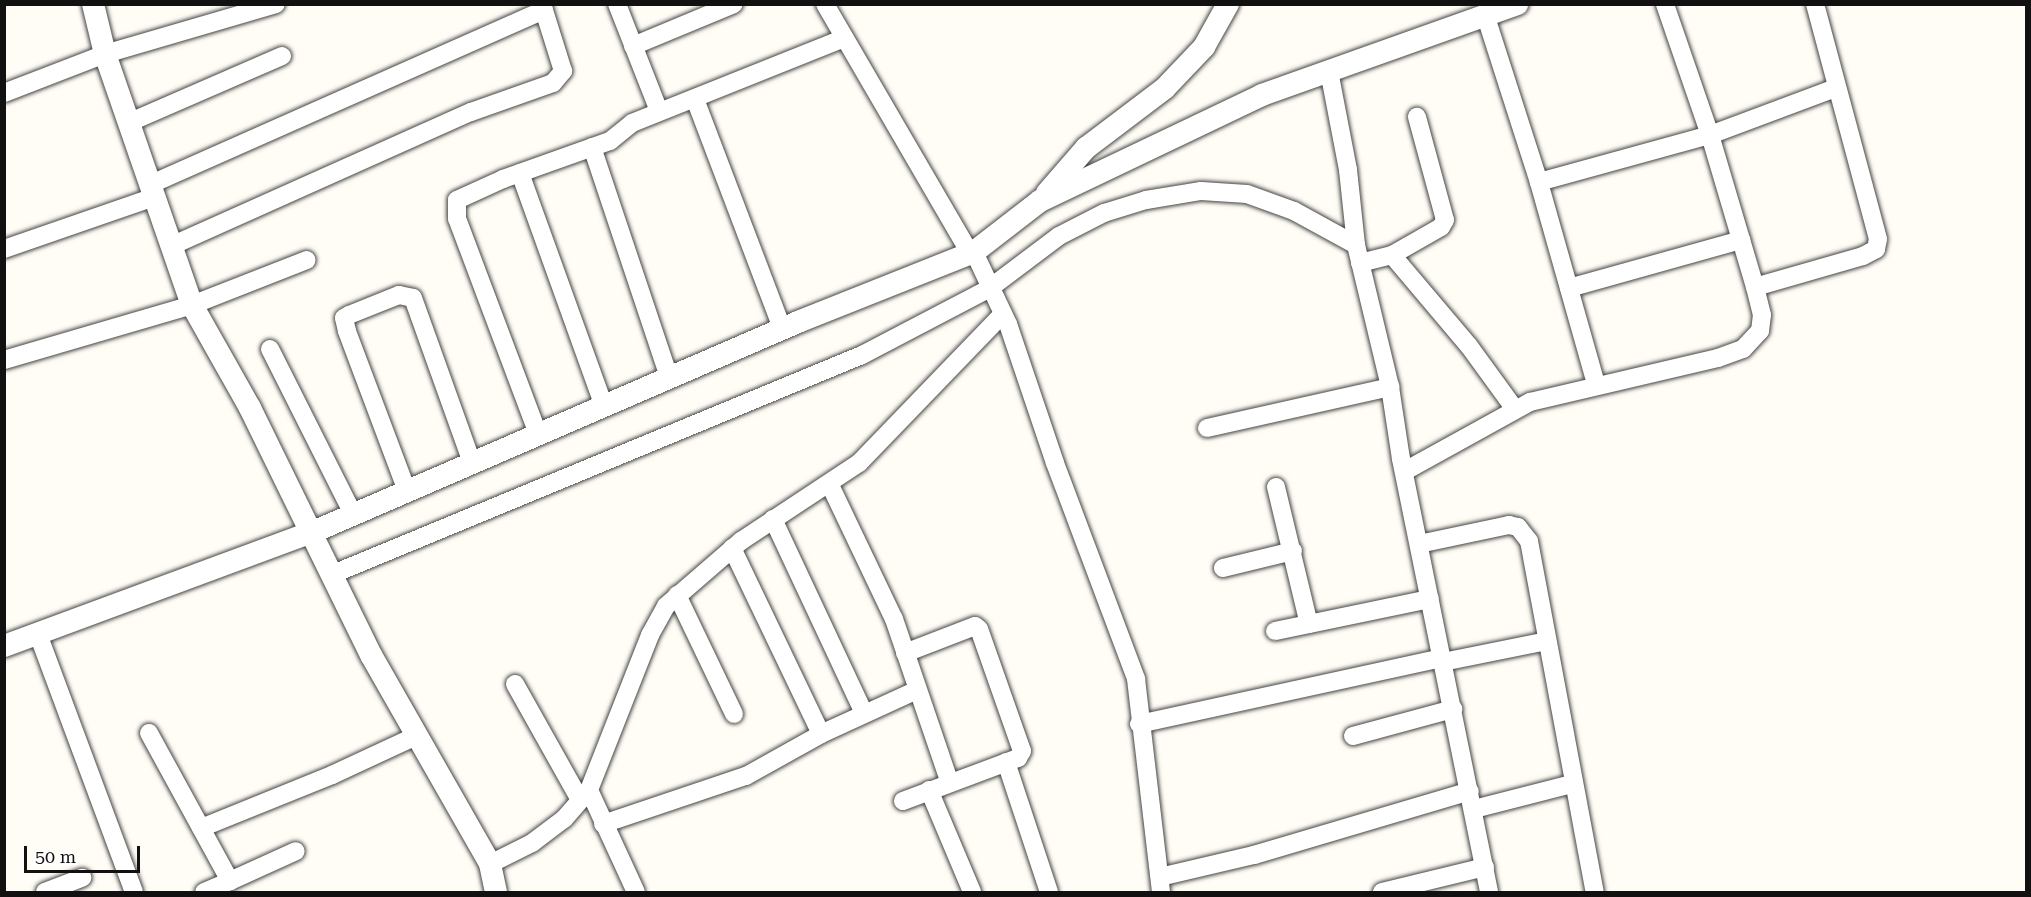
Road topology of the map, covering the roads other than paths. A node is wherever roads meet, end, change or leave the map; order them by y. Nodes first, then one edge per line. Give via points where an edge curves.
1 (93, 4) edge
2 (276, 4) edge
3 (617, 4) edge
4 (734, 4) edge
5 (825, 4) edge
6 (1228, 4) edge
7 (1518, 4) edge
8 (1665, 4) edge
9 (1815, 4) edge
10 (543, 7) edge
11 (1485, 14) junction
12 (844, 38) junction
13 (633, 46) junction
14 (105, 54) junction
15 (282, 56) dead end
16 (1329, 71) junction
17 (1836, 88) junction
18 (4, 93) edge
19 (695, 99) junction
20 (659, 111) junction
21 (1417, 117) dead end
22 (128, 123) junction
23 (1710, 135) junction
24 (591, 147) junction
25 (520, 173) junction
26 (1539, 182) junction
27 (151, 191) junction
28 (1040, 201) junction
29 (1741, 240) junction
30 (171, 246) junction
31 (4, 249) edge
32 (972, 252) junction
33 (1358, 254) junction
34 (1392, 255) junction
35 (307, 260) dead end
36 (1755, 287) junction
37 (990, 288) junction
38 (1569, 288) junction
39 (192, 305) junction
40 (1003, 314) junction
41 (782, 328) junction
42 (270, 349) dead end
43 (4, 360) edge
44 (669, 377) junction
45 (1596, 384) junction
46 (1390, 387) junction
47 (604, 406) junction
48 (1514, 408) junction
49 (1207, 428) dead end
50 (538, 434) junction
51 (472, 463) junction
52 (1405, 471) junction
53 (830, 485) junction
54 (1276, 488) dead end
55 (407, 491) junction
56 (353, 514) junction
57 (772, 519) junction
58 (313, 532) junction
59 (1419, 544) junction
60 (732, 548) junction
61 (1293, 551) junction
62 (1223, 568) dead end
63 (333, 574) junction
64 (677, 595) junction
65 (1430, 599) junction
66 (1309, 624) junction
67 (1275, 631) dead end
68 (38, 634) junction
69 (1547, 641) junction
70 (4, 646) edge
71 (905, 653) junction
72 (1443, 660) junction
73 (515, 684) dead end
74 (917, 690) junction
75 (1453, 709) junction
76 (864, 713) junction
77 (734, 714) dead end
78 (1139, 724) junction
79 (149, 733) dead end
80 (822, 734) junction
81 (418, 735) junction
82 (1353, 736) dead end
83 (1006, 762) junction
84 (949, 781) junction
85 (1572, 784) junction
86 (929, 790) junction
87 (1470, 791) junction
88 (585, 795) junction
89 (903, 801) dead end
90 (1473, 809) junction
91 (603, 824) junction
92 (201, 828) junction
93 (296, 851) dead end
94 (490, 864) junction
95 (1485, 867) junction
96 (81, 878) dead end
97 (230, 881) junction
98 (1160, 885) edge
99 (45, 892) edge
100 (134, 892) edge
101 (204, 892) edge
102 (496, 892) edge
103 (636, 892) edge
104 (972, 892) edge
105 (1049, 892) edge
106 (1383, 892) edge
107 (1489, 892) edge
108 (1595, 892) edge

1 - 14 street
2 - 14 street
3 - 13 street
4 - 13 street
5 - 12 street
6 - 28 street via 1204,47 1173,80 1086,148
7 - 11 street
8 - 23 street
9 - 17 street
10 - 27 street
10 - 30 street via 563,71 554,83 471,112
11 - 16 street
11 - 26 street
12 - 19 street
12 - 32 street
13 - 20 street
14 - 18 street
14 - 22 street
15 - 22 street
16 - 28 street via 1262,95
16 - 33 street via 1348,170
17 - 23 street
17 - 36 street via 1874,222 1876,249
19 - 20 street
19 - 41 street
20 - 24 street via 632,123 610,141
21 - 34 street via 1445,220 1441,227
22 - 27 street
23 - 26 street
23 - 29 street
24 - 25 street
24 - 44 street
25 - 47 street
25 - 50 street via 460,196 456,208
26 - 38 street
27 - 30 street
27 - 31 street
28 - 32 street
29 - 36 street
29 - 38 street
30 - 39 street
32 - 37 street
32 - 41 street
33 - 34 street
33 - 37 street via 1294,211 1247,194 1201,191 1146,200 1104,213 1059,236
33 - 46 street
34 - 48 street
35 - 39 street
36 - 45 street via 1762,315 1760,331 1743,349
37 - 40 street
37 - 63 street via 852,360
38 - 45 street
39 - 43 street
39 - 58 street
40 - 53 street via 866,455
40 - 78 street via 1136,679
41 - 44 street
42 - 56 street
44 - 47 street
45 - 48 street
46 - 49 street
46 - 52 street
47 - 50 street
48 - 52 street
50 - 51 street
51 - 55 street
51 - 55 street via 413,298 399,295 349,315 345,318 347,330
52 - 59 street
53 - 57 street
53 - 71 street via 894,619
54 - 61 street
55 - 56 street
56 - 58 street
57 - 60 street
57 - 76 street
58 - 63 street
58 - 68 street
59 - 65 street
59 - 69 street via 1509,525 1518,527 1529,541
60 - 64 street
60 - 80 street
61 - 62 street
61 - 66 street
63 - 81 street via 371,655
64 - 77 street
64 - 88 street via 650,634
65 - 66 street
65 - 72 street
66 - 67 street
68 - 70 street
68 - 100 street
69 - 72 street
69 - 85 street
71 - 74 street
71 - 83 street via 975,626 979,628 1022,751 1018,758
72 - 75 street
72 - 78 street
73 - 88 street
74 - 76 street
74 - 84 street
75 - 82 street
75 - 87 street
76 - 80 street
78 - 98 street
79 - 92 street
80 - 91 street via 746,776
81 - 92 street
81 - 94 street
83 - 84 street
83 - 105 street
84 - 86 street
85 - 90 street
85 - 108 street
86 - 89 street
86 - 104 street
87 - 90 street
87 - 98 street
88 - 91 street
88 - 94 street via 564,819 532,843
90 - 95 street
91 - 103 street
92 - 97 street
93 - 97 street
94 - 102 street
95 - 106 street
95 - 107 street
96 - 99 street
97 - 101 street

